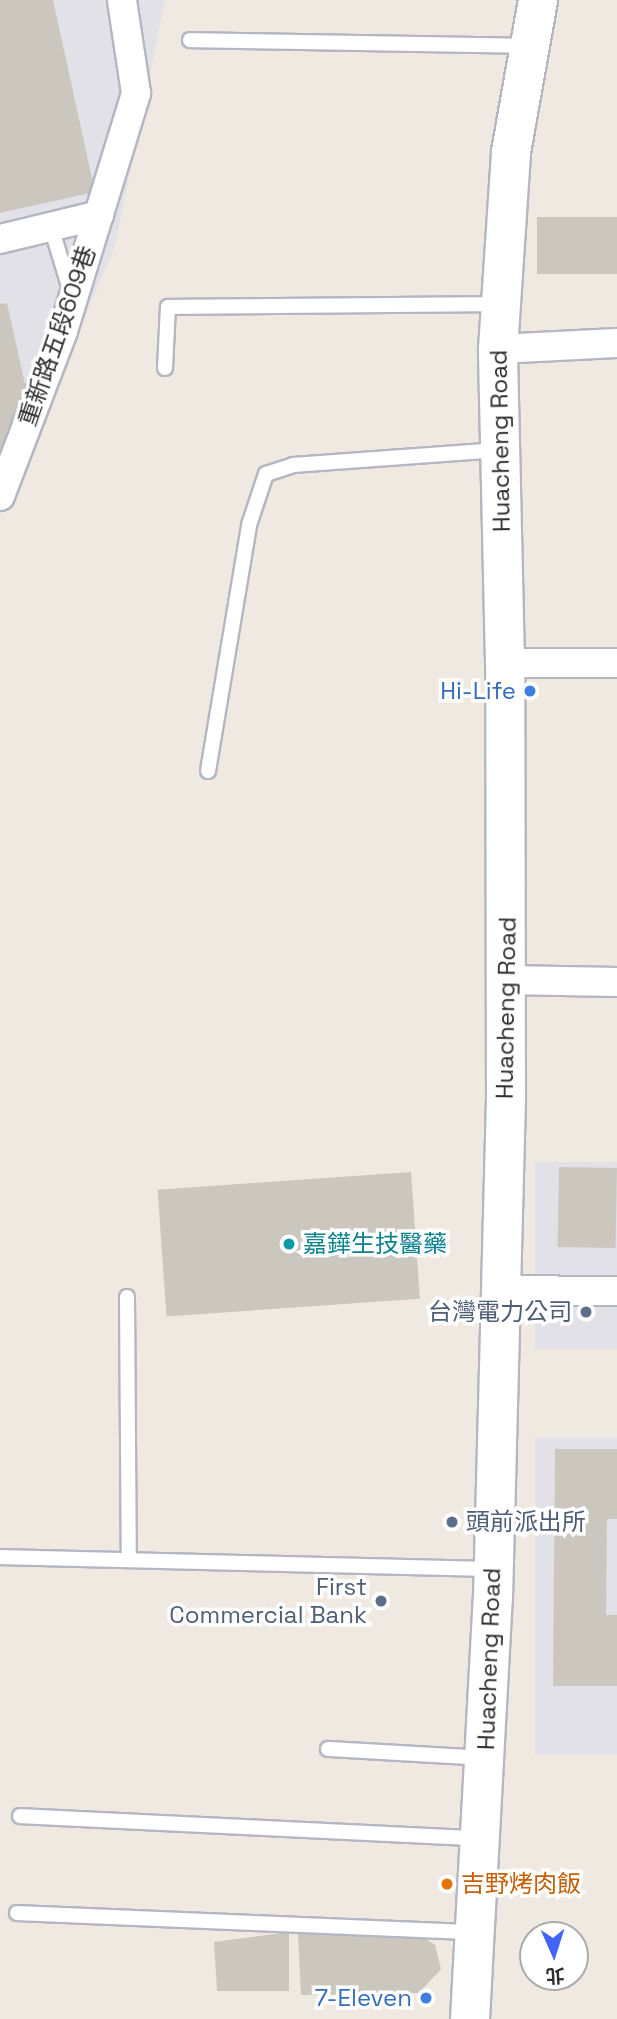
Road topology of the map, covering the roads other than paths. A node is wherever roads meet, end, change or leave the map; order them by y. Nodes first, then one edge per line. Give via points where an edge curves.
1 (122, 0) edge
2 (538, 0) edge
3 (190, 40) dead end
4 (530, 46) junction
5 (99, 215) junction
6 (51, 227) junction
7 (0, 239) edge
8 (73, 299) junction
9 (500, 304) junction
10 (617, 343) edge
11 (498, 349) junction
12 (166, 368) dead end
13 (499, 450) junction
14 (0, 496) edge
15 (505, 663) junction
16 (617, 663) edge
17 (208, 771) dead end
18 (506, 980) junction
19 (617, 982) edge
20 (500, 1290) junction
21 (617, 1291) edge
22 (127, 1297) dead end
23 (0, 1557) edge
24 (129, 1560) junction
25 (493, 1569) junction
26 (328, 1749) dead end
27 (485, 1758) junction
28 (20, 1816) dead end
29 (479, 1838) junction
30 (18, 1913) dead end
31 (472, 1932) junction
32 (470, 2019) edge

1 - 5 street, 重新路五段609巷 via 136,93
2 - 4 street, Huacheng Road
3 - 4 lane
4 - 9 street, Huacheng Road via 511,152
5 - 6 street, 重新路五段609巷
5 - 8 street, 重新路五段609巷
6 - 7 street, 重新路五段609巷
6 - 8 lane
8 - 14 street, 重新路五段609巷
9 - 11 street, Huacheng Road
9 - 12 lane via 168,307
10 - 11 street
11 - 13 street, Huacheng Road
13 - 15 street, Huacheng Road
13 - 17 lane via 293,465 265,474 249,525
15 - 16 street
15 - 18 street, Huacheng Road
18 - 19 street
18 - 20 street, Huacheng Road
20 - 21 street
20 - 25 street, Huacheng Road
22 - 24 lane
23 - 24 lane
24 - 25 lane
25 - 27 street, Huacheng Road
26 - 27 lane
27 - 29 street, Huacheng Road
28 - 29 lane
29 - 31 street, Huacheng Road
30 - 31 lane
31 - 32 street, Huacheng Road

